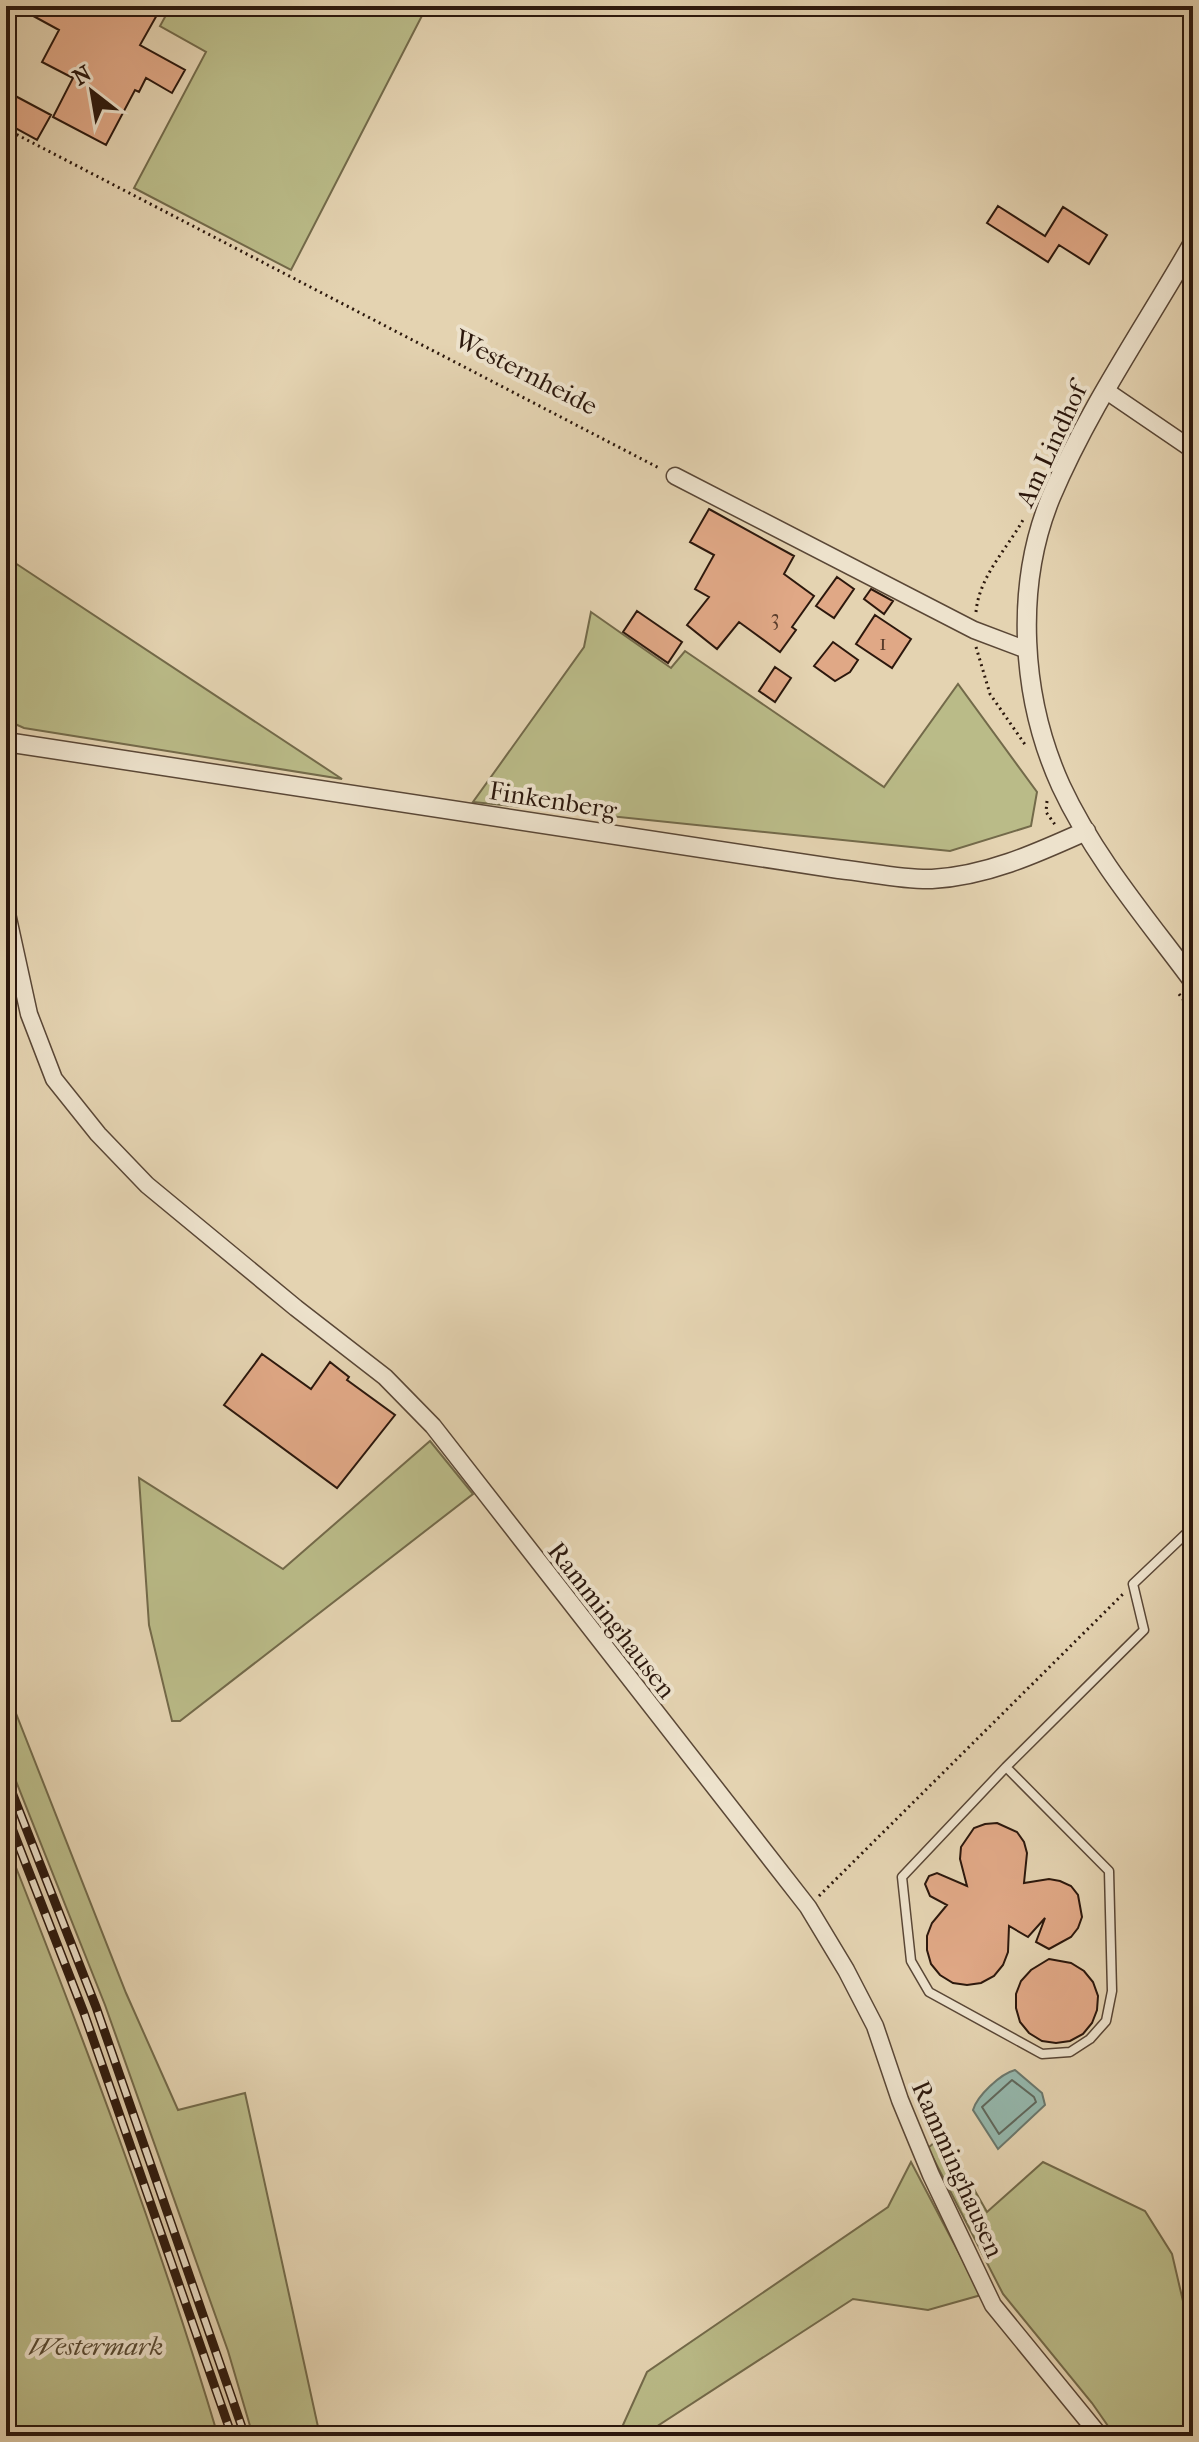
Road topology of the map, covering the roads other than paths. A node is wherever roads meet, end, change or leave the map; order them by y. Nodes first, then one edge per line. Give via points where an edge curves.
1 (1193, 243) edge
2 (1105, 390) junction
3 (1193, 450) edge
4 (675, 476) road end
5 (1027, 650) junction
6 (6, 742) edge
7 (1086, 831) junction
8 (6, 909) edge
9 (1193, 981) edge
10 (1193, 1527) edge
11 (1006, 1767) junction
12 (1100, 2436) edge

1 - 2 street, Am Lindhof
2 - 3 street
2 - 5 street, Am Lindhof via 1038,537
4 - 5 street via 974,630
5 - 7 street, Am Lindhof via 1046,749
6 - 7 street, Finkenberg via 930,879 1014,862
7 - 9 street, Am Lindhof
8 - 12 street, Ramminghausen via 29,1014 54,1079 98,1134 147,1185 385,1377 433,1426 808,1907 875,2026 931,2175 993,2305
10 - 11 lane via 1133,1584 1144,1630
11 - 11 lane via 902,1877 911,1961 929,1992 1042,2054 1070,2052 1106,2021 1112,1991 1109,1871

